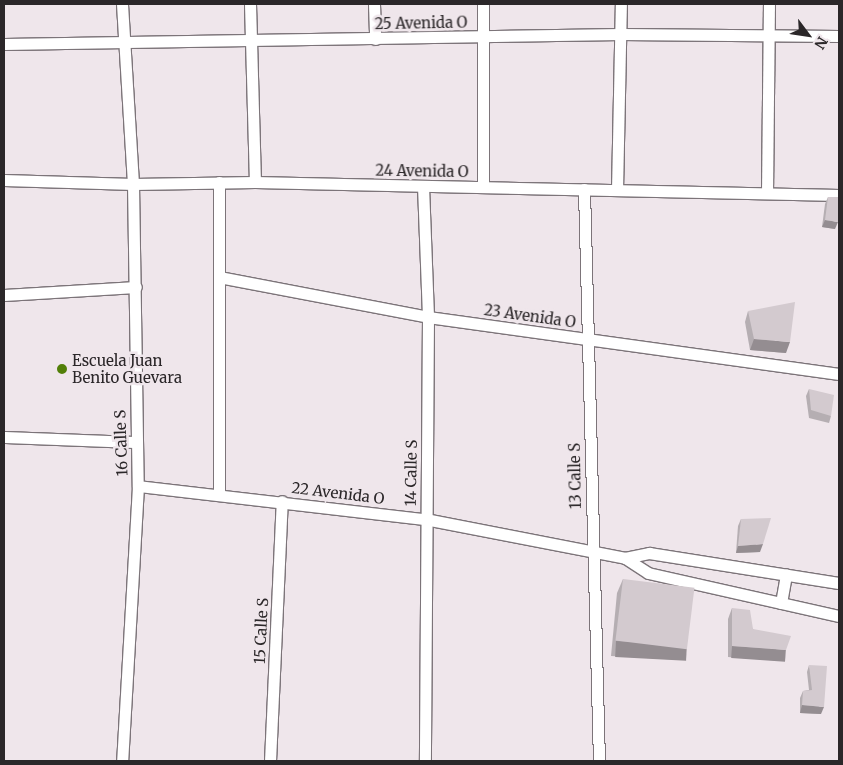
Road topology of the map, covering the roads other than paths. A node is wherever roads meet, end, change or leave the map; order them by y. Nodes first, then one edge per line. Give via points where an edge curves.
1 (122, 4) edge
2 (250, 4) edge
3 (374, 4) edge
4 (483, 4) edge
5 (622, 4) edge
6 (769, 4) edge
7 (620, 34) junction
8 (839, 36) edge
9 (485, 37) junction
10 (769, 37) junction
11 (253, 39) junction
12 (376, 39) junction
13 (123, 43) junction
14 (4, 44) edge
15 (4, 180) edge
16 (219, 182) junction
17 (256, 182) junction
18 (133, 184) junction
19 (423, 186) junction
20 (483, 187) junction
21 (584, 189) junction
22 (617, 190) junction
23 (767, 193) junction
24 (839, 195) edge
25 (219, 277) junction
26 (136, 288) junction
27 (4, 295) edge
28 (428, 317) junction
29 (588, 340) junction
30 (839, 374) edge
31 (4, 437) edge
32 (135, 442) junction
33 (138, 486) junction
34 (219, 493) junction
35 (282, 501) junction
36 (425, 519) junction
37 (592, 550) junction
38 (625, 558) junction
39 (786, 574) junction
40 (839, 583) edge
41 (781, 603) junction
42 (839, 616) edge
43 (122, 761) edge
44 (270, 761) edge
45 (425, 761) edge
46 (599, 761) edge

1 - 13 street, 16 Calle S
2 - 11 street
3 - 12 street
4 - 9 street
5 - 7 street
6 - 10 street
7 - 9 street, 25 Avenida O
7 - 10 street, 25 Avenida O
7 - 22 street
8 - 10 street, 25 Avenida O
9 - 12 street, 25 Avenida O
9 - 20 street
10 - 23 street
11 - 12 street, 25 Avenida O
11 - 13 street, 25 Avenida O
11 - 17 street
13 - 14 street, 25 Avenida O
13 - 18 street, 16 Calle S
15 - 18 street, 24 Avenida O
16 - 17 street, 24 Avenida O
16 - 18 street, 24 Avenida O
16 - 25 street
17 - 19 street, 24 Avenida O
18 - 26 street, 16 Calle S
19 - 20 street, 24 Avenida O
19 - 28 street, 14 Calle S
20 - 21 street, 24 Avenida O
21 - 22 street, 24 Avenida O
21 - 29 street, 13 Calle S
22 - 23 street, 24 Avenida O
23 - 24 street, 24 Avenida O
25 - 28 street, 23 Avenida O
25 - 34 street
26 - 27 street
26 - 32 street, 16 Calle S
28 - 29 street, 23 Avenida O
28 - 36 street, 14 Calle S
29 - 30 street, 23 Avenida O
29 - 37 street, 13 Calle S
31 - 32 street
32 - 33 street, 16 Calle S
33 - 34 street, 22 Avenida O
33 - 43 street, 16 Calle S
34 - 35 street, 22 Avenida O
35 - 36 street, 22 Avenida O
35 - 44 street, 15 Calle S
36 - 37 street, 22 Avenida O
36 - 45 street, 14 Calle S
37 - 38 street, 22 Avenida O
37 - 46 street, 13 Calle S
38 - 39 street via 649,553
38 - 41 street via 648,573
39 - 40 street
39 - 41 street
41 - 42 street

